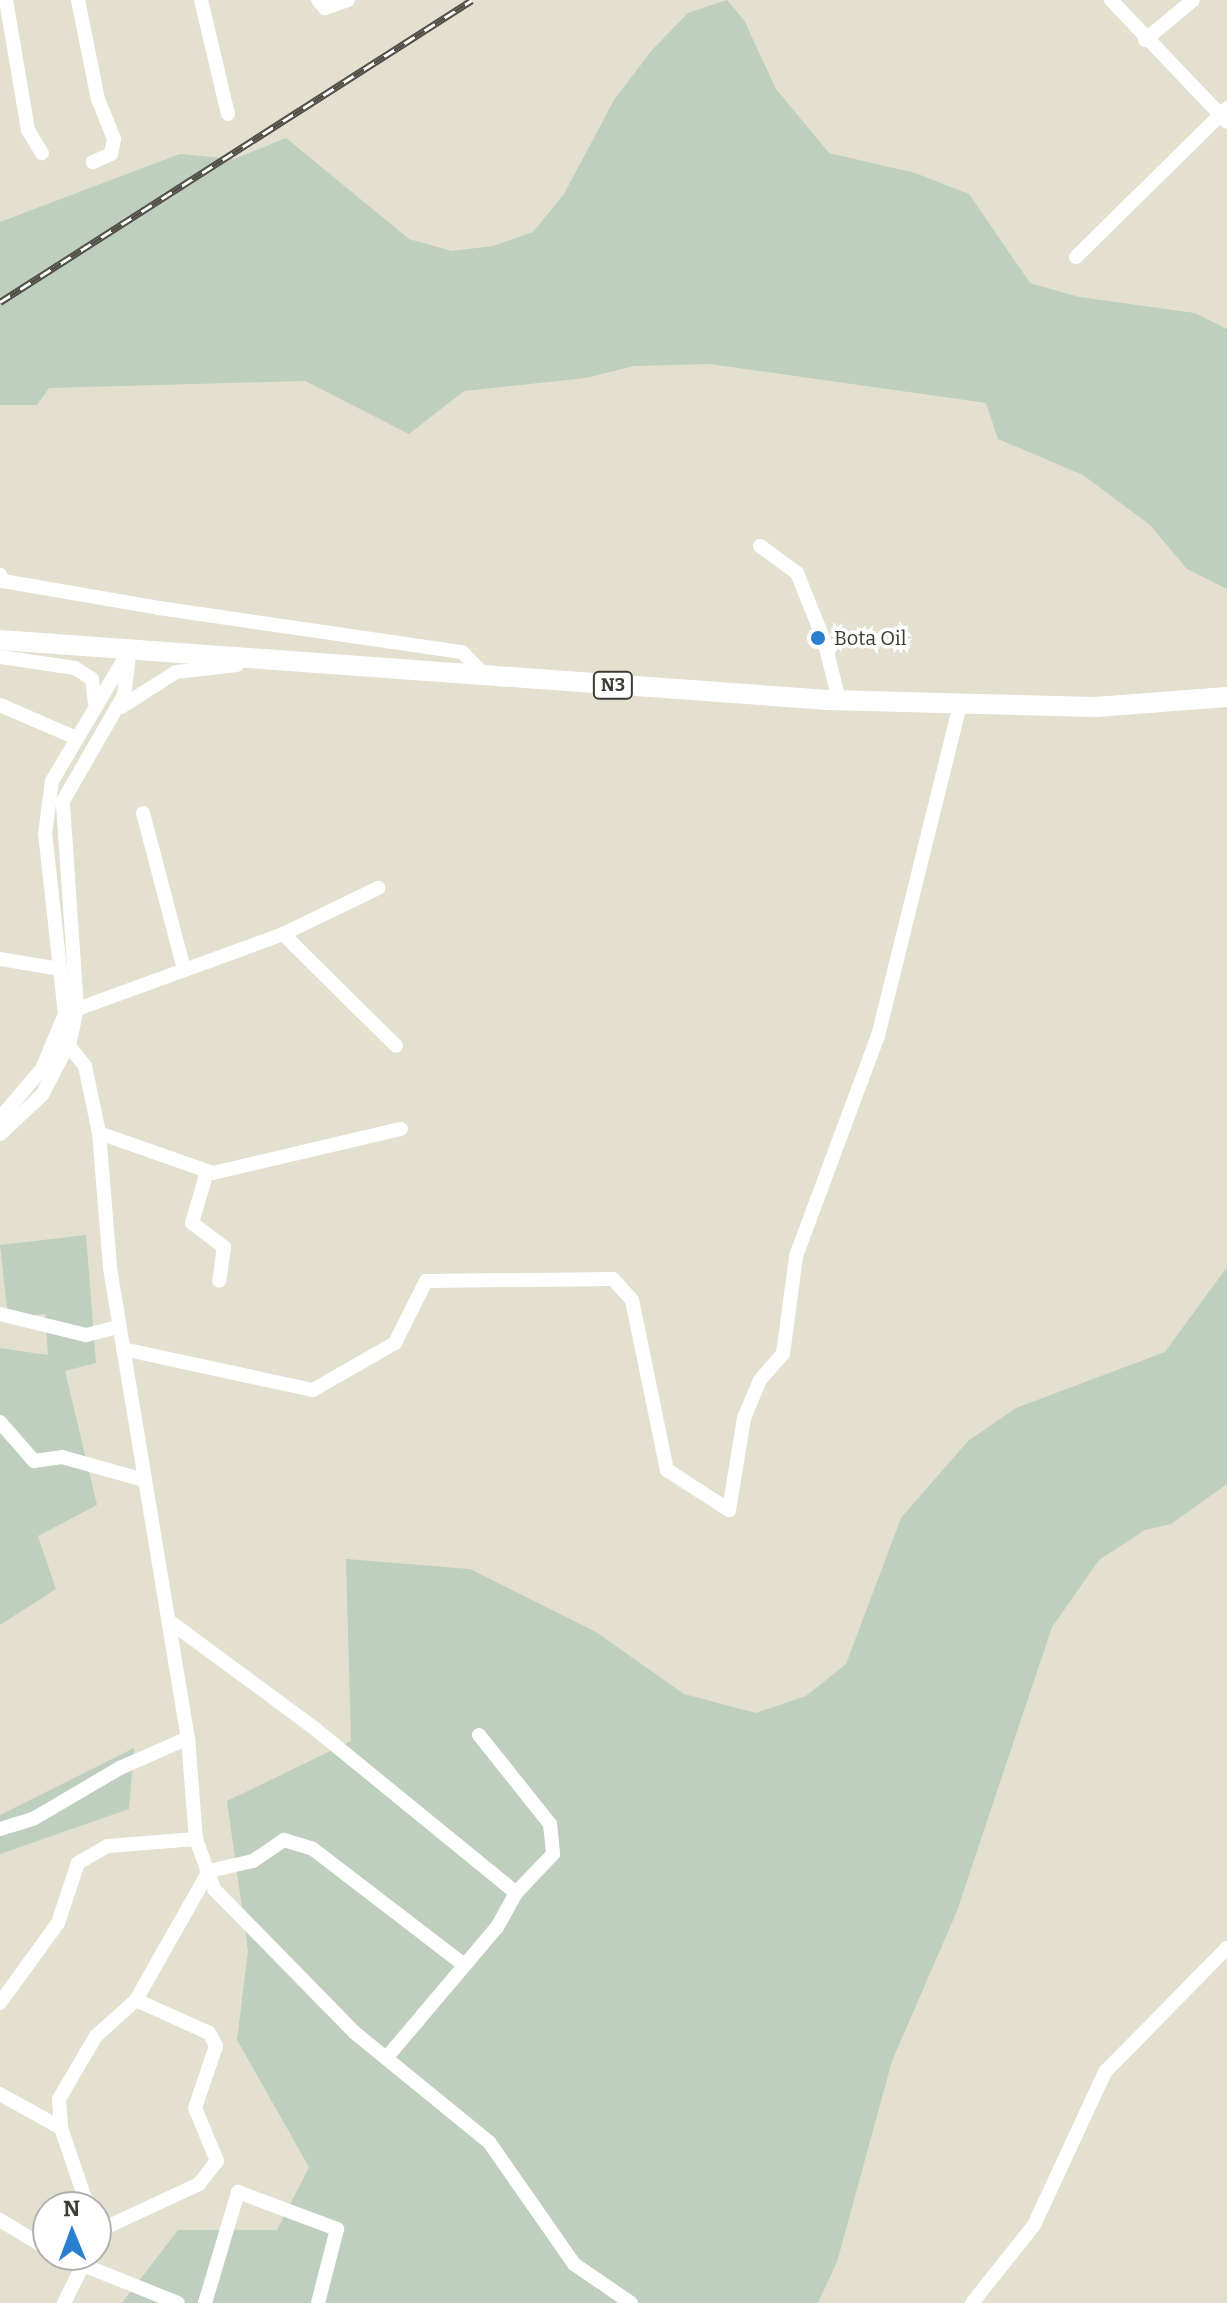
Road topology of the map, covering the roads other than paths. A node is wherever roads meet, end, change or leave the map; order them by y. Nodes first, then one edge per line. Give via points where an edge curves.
1 (6, 0) edge
2 (78, 0) edge
3 (201, 0) edge
4 (318, 0) edge
5 (348, 0) edge
6 (1111, 0) edge
7 (1193, 0) edge
8 (1145, 40) junction
9 (228, 114) dead end
10 (1224, 115) edge
11 (42, 153) dead end
12 (93, 162) dead end
13 (1076, 257) dead end
14 (760, 546) dead end
15 (1, 579) edge
16 (0, 640) edge
17 (130, 649) junction
18 (0, 657) edge
19 (320, 663) junction
20 (485, 675) junction
21 (1227, 697) edge
22 (839, 700) junction
23 (95, 704) junction
24 (0, 705) edge
25 (960, 705) junction
26 (112, 716) junction
27 (74, 737) junction
28 (143, 813) dead end
29 (378, 888) dead end
30 (283, 934) junction
31 (0, 959) edge
32 (183, 966) junction
33 (60, 969) junction
34 (71, 1011) junction
35 (65, 1038) junction
36 (396, 1046) dead end
37 (1, 1115) edge
38 (401, 1129) dead end
39 (99, 1133) junction
40 (0, 1134) edge
41 (207, 1172) junction
42 (219, 1281) dead end
43 (0, 1314) edge
44 (119, 1327) junction
45 (123, 1349) junction
46 (0, 1422) edge
47 (144, 1480) junction
48 (169, 1621) junction
49 (479, 1735) dead end
50 (188, 1738) junction
51 (0, 1829) edge
52 (196, 1839) junction
53 (209, 1871) junction
54 (516, 1893) junction
55 (1227, 1948) edge
56 (464, 1965) junction
57 (5, 1985) edge
58 (136, 2000) junction
59 (0, 2003) edge
60 (388, 2056) junction
61 (0, 2094) edge
62 (61, 2128) junction
63 (83, 2191) edge
64 (0, 2220) edge
65 (112, 2225) edge
66 (32, 2239) edge
67 (80, 2271) edge
68 (105, 2271) edge
69 (64, 2303) edge
70 (178, 2303) edge
71 (205, 2303) edge
72 (318, 2303) edge
73 (631, 2303) edge
74 (972, 2303) edge

1 - 11 street via 28,130
2 - 12 street via 98,99 114,139 111,154
3 - 9 street
4 - 5 street via 325,8
6 - 8 street
7 - 8 street
8 - 10 street
10 - 13 street
14 - 22 street via 797,573 824,640
15 - 20 street via 462,652
16 - 17 highway, N3
17 - 19 highway, N3
17 - 23 street
17 - 26 street via 131,673
18 - 23 street via 75,668 92,679
19 - 20 highway, N3
19 - 26 street via 176,672 149,684
20 - 22 highway, N3
21 - 25 highway, N3 via 1096,707
22 - 25 highway, N3
23 - 27 street
24 - 27 street
25 - 45 street via 878,1036 796,1256 783,1354 760,1380 744,1418 729,1510 667,1470 632,1300 613,1279 426,1281 395,1343 313,1390
26 - 34 street via 63,801
27 - 33 street via 47,806
28 - 32 street
29 - 30 street
30 - 32 street
30 - 36 street
31 - 33 street
32 - 34 street
33 - 34 street
34 - 35 street
35 - 37 street via 28,1091
35 - 39 street via 85,1066
35 - 40 street via 42,1095
38 - 41 street via 334,1141 251,1168
39 - 41 street via 159,1149
39 - 44 street
41 - 42 street via 192,1223 224,1247
43 - 44 street via 86,1335
44 - 45 street
45 - 47 street
46 - 47 street via 34,1461 62,1457
47 - 48 street
48 - 50 street
48 - 54 street via 314,1728
49 - 54 street via 550,1824 553,1854
50 - 51 street via 120,1768 33,1819
50 - 52 street
52 - 53 street
52 - 57 street via 108,1846 78,1863 58,1923
53 - 56 street via 253,1861 284,1840 313,1849
53 - 58 street
53 - 60 street via 229,1910 354,2032
54 - 56 street
55 - 74 street via 1105,2072 1034,2225
56 - 60 street
57 - 59 street
58 - 62 street via 96,2036 76,2066 59,2099
58 - 65 street via 209,2033 216,2046 195,2108 217,2161 199,2184
60 - 73 street via 489,2142 574,2264
61 - 62 street
62 - 63 street
64 - 66 street
67 - 69 street
68 - 70 street
71 - 72 street via 238,2192 337,2229

